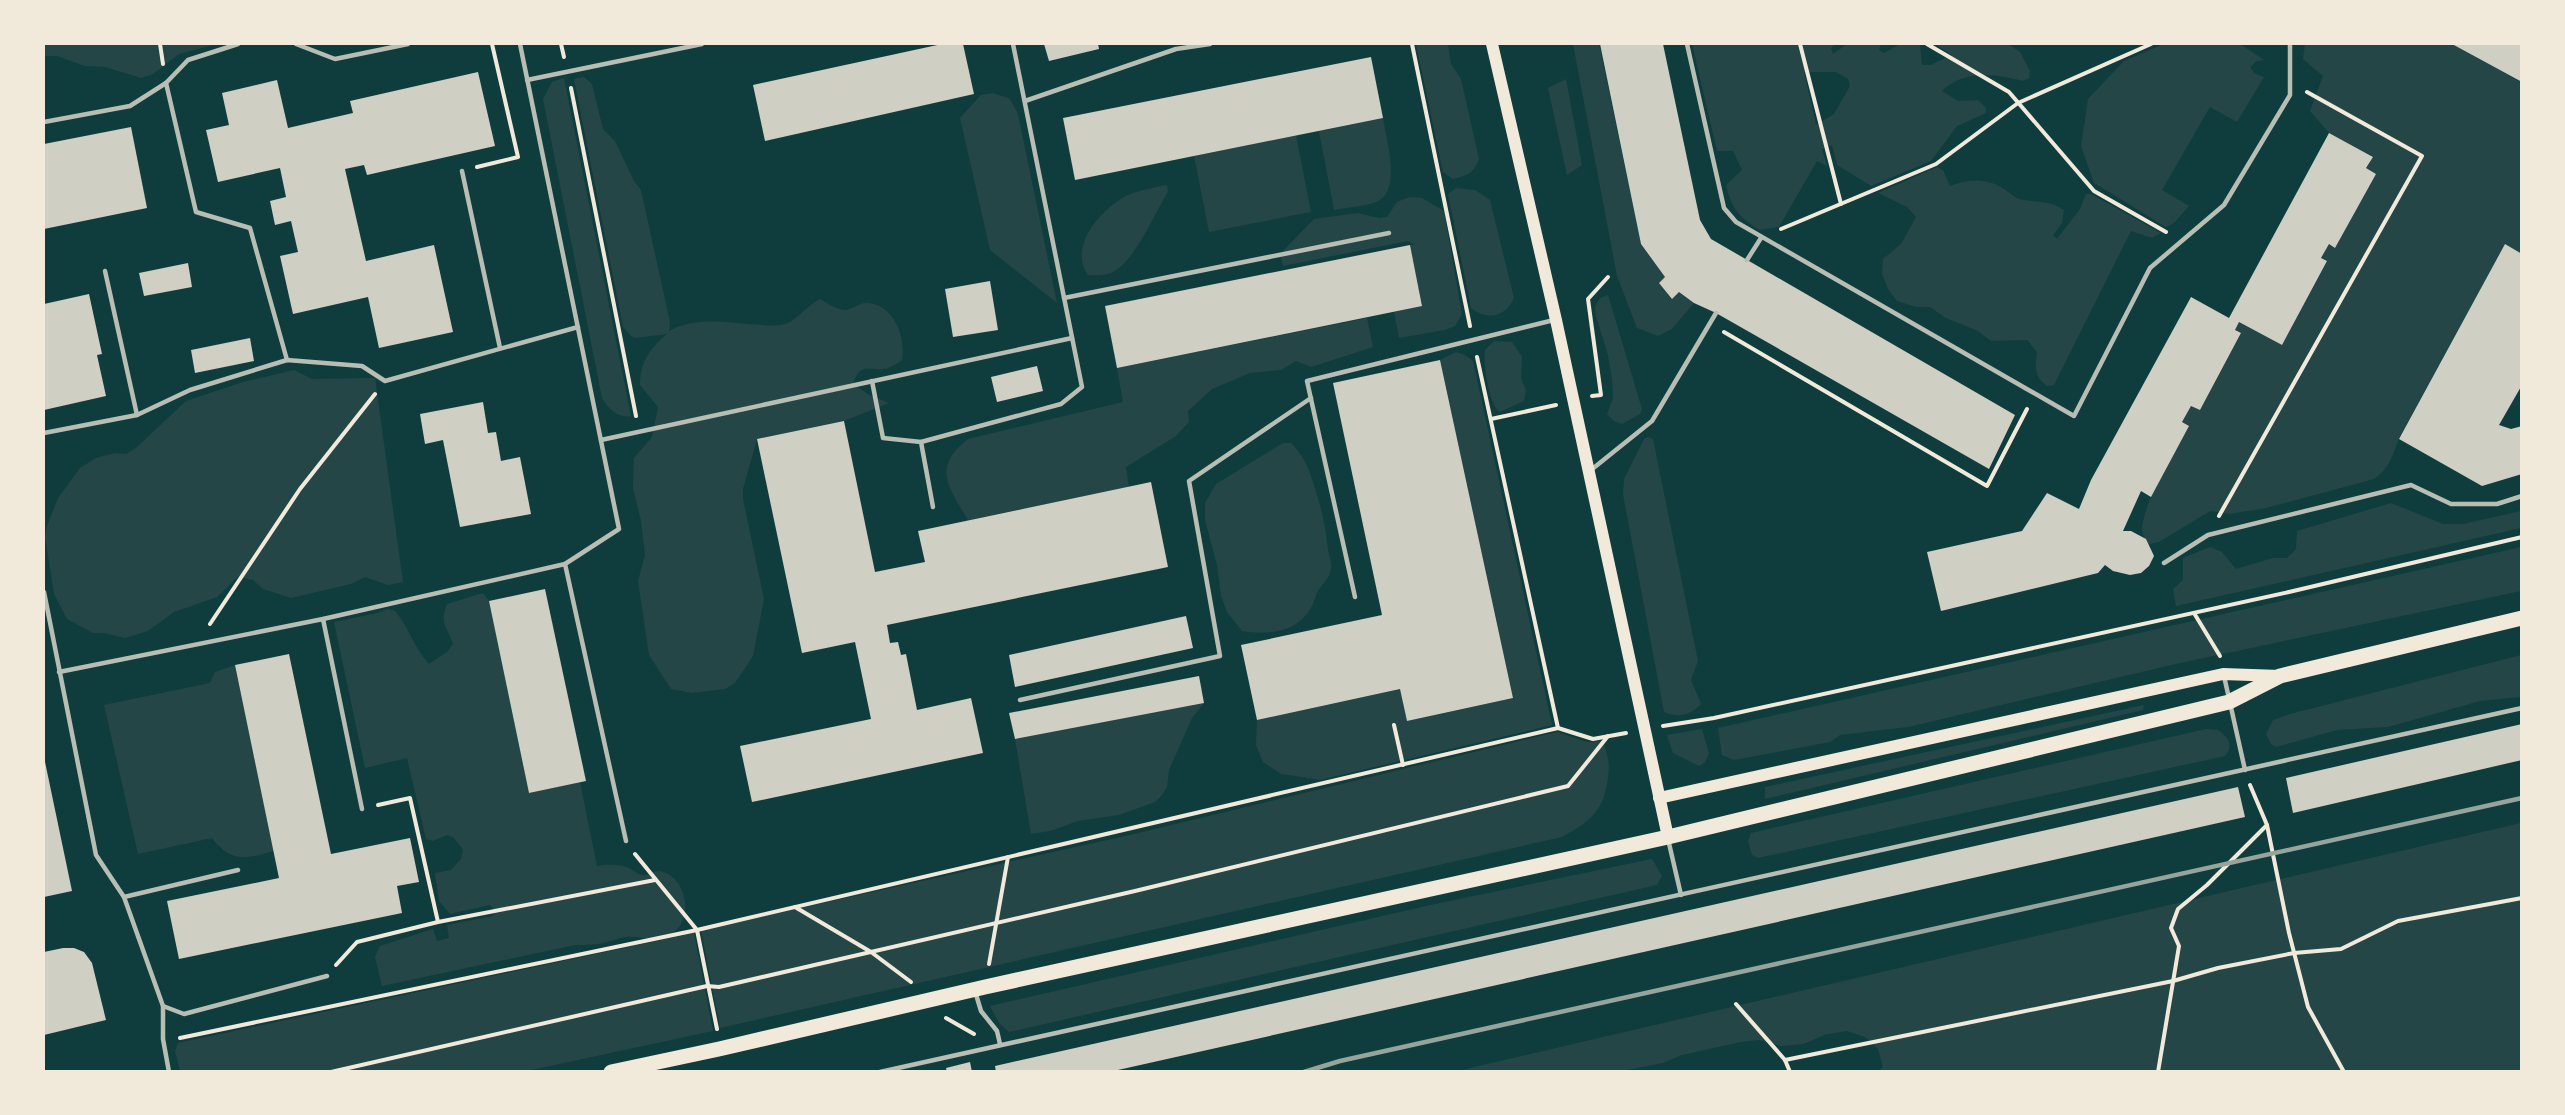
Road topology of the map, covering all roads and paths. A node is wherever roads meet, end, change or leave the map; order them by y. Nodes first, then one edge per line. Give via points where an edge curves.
1 (238, 44) edge
2 (296, 44) edge
3 (408, 44) edge
4 (492, 44) edge
5 (520, 44) edge
6 (561, 44) edge
7 (702, 44) edge
8 (1013, 44) edge
9 (1210, 44) edge
10 (1412, 44) edge
11 (1492, 44) edge
12 (1687, 44) edge
13 (1800, 44) edge
14 (1927, 44) edge
15 (2151, 44) edge
16 (2290, 44) edge
17 (567, 71) junction
18 (527, 80) junction
19 (166, 83) junction
20 (2290, 83) junction
21 (1024, 100) junction
22 (2018, 103) junction
23 (44, 122) edge
24 (462, 171) joint
25 (1841, 204) junction
26 (1389, 233) dead end
27 (1761, 238) junction
28 (2181, 241) junction
29 (1747, 260) dead end
30 (105, 271) dead end
31 (1064, 298) junction
32 (1716, 312) dead end
33 (1556, 320) junction
34 (1710, 324) junction
35 (578, 327) junction
36 (1072, 338) junction
37 (1473, 340) junction
38 (500, 348) junction
39 (287, 360) junction
40 (385, 381) junction
41 (872, 381) junction
42 (2036, 394) junction
43 (1311, 398) junction
44 (137, 415) junction
45 (639, 432) junction
46 (44, 434) edge
47 (601, 440) junction
48 (921, 442) junction
49 (1589, 472) junction
50 (2522, 496) edge
51 (933, 507) dead end
52 (2208, 535) junction
53 (2522, 537) edge
54 (2164, 563) dead end
55 (565, 564) junction
56 (44, 592) edge
57 (1355, 597) dead end
58 (2194, 613) junction
59 (2522, 618) edge
60 (322, 619) junction
61 (196, 645) junction
62 (2223, 660) dead end
63 (59, 672) junction
64 (2223, 674) junction
65 (2280, 676) junction
66 (1020, 700) dead end
67 (2229, 702) junction
68 (2522, 708) edge
69 (1714, 718) dead end
70 (1394, 725) dead end
71 (1558, 728) junction
72 (1608, 736) dead end
73 (1593, 739) dead end
74 (1403, 765) junction
75 (2244, 770) junction
76 (1659, 798) junction
77 (362, 808) joint
78 (2267, 825) junction
79 (1668, 837) junction
80 (626, 841) joint
81 (1008, 857) junction
82 (238, 870) dead end
83 (655, 880) junction
84 (1682, 895) junction
85 (124, 897) junction
86 (2522, 898) edge
87 (795, 907) junction
88 (438, 922) junction
89 (995, 923) junction
90 (697, 930) junction
91 (871, 952) junction
92 (2294, 953) junction
93 (988, 968) dead end
94 (327, 976) joint
95 (2173, 981) junction
96 (914, 984) dead end
97 (707, 986) junction
98 (974, 989) junction
99 (1736, 1004) dead end
100 (163, 1006) junction
101 (936, 1013) dead end
102 (718, 1033) dead end
103 (177, 1039) dead end
104 (998, 1045) junction
105 (1785, 1060) junction
106 (169, 1071) edge
107 (331, 1071) edge
108 (611, 1071) edge
109 (880, 1071) edge
110 (1790, 1071) edge
111 (2158, 1071) edge
112 (2344, 1071) edge

1 - 19 lane via 188,60
2 - 3 lane via 335,60
4 - 24 path via 518,157
5 - 18 lane
6 - 17 path
7 - 17 lane
8 - 21 lane
9 - 21 lane via 1176,49
10 - 37 path
11 - 33 main road
12 - 27 lane via 1724,208 1736,222
13 - 25 path
14 - 22 path via 2009,92
15 - 22 path
16 - 20 lane
17 - 18 lane
17 - 45 path
18 - 35 lane
19 - 23 lane via 130,106
19 - 39 lane via 196,212 250,228
20 - 28 lane via 2290,95 2224,205
20 - 52 path via 2422,156
21 - 31 lane
22 - 25 path via 1936,164
22 - 28 path via 2094,191
24 - 38 lane
25 - 27 path
26 - 31 lane
27 - 29 lane
27 - 42 lane
28 - 42 lane via 2150,268 2074,416
30 - 44 lane
31 - 36 lane
32 - 34 lane
33 - 37 lane
33 - 49 main road
34 - 42 path via 1987,486
34 - 49 lane via 1652,421
35 - 38 lane
35 - 47 lane
36 - 41 lane
36 - 48 lane via 1082,387 1061,404
37 - 43 lane via 1307,381
37 - 71 path
38 - 40 lane
39 - 40 lane via 362,366
39 - 44 lane via 190,390
40 - 61 path via 300,489
41 - 45 lane
41 - 48 lane via 883,438
43 - 57 lane
43 - 66 lane via 1189,481 1220,656
44 - 46 lane
45 - 47 lane
47 - 55 lane via 619,529
48 - 51 lane
49 - 76 main road
50 - 52 lane via 2498,504 2451,504 2411,485
52 - 54 lane
53 - 58 path
55 - 60 lane
55 - 80 lane
56 - 63 lane
58 - 62 path
58 - 69 path
59 - 65 main road
60 - 61 lane
60 - 77 lane
61 - 63 lane
63 - 85 lane via 96,855
64 - 65 main road
64 - 67 lane
64 - 76 main road
65 - 67 main road
67 - 75 lane
67 - 79 main road
68 - 75 lane
70 - 74 path
71 - 73 path
71 - 74 path
72 - 89 path via 1568,786
74 - 81 path
75 - 78 path
75 - 84 lane
76 - 79 main road
77 - 88 path via 410,798
78 - 92 path
78 - 95 path via 2178,909 2171,928 2179,946
79 - 84 lane
79 - 98 main road
80 - 83 path
81 - 87 path
81 - 89 path
82 - 85 lane
83 - 88 path
83 - 90 path
84 - 104 lane
85 - 100 lane
86 - 92 path via 2398,921 2341,949
87 - 90 path
87 - 91 path
88 - 94 path via 357,942
89 - 91 path
89 - 93 path
90 - 97 path
90 - 103 path
91 - 96 path
91 - 97 path via 719,987
92 - 95 path
92 - 112 path via 2308,1007
94 - 100 lane via 184,1014
95 - 105 path
95 - 111 path
97 - 102 path
97 - 107 path
98 - 104 lane via 981,1011 997,1031
98 - 108 main road
99 - 105 path
100 - 106 lane via 163,1039
101 - 104 path
104 - 109 lane
105 - 110 path

